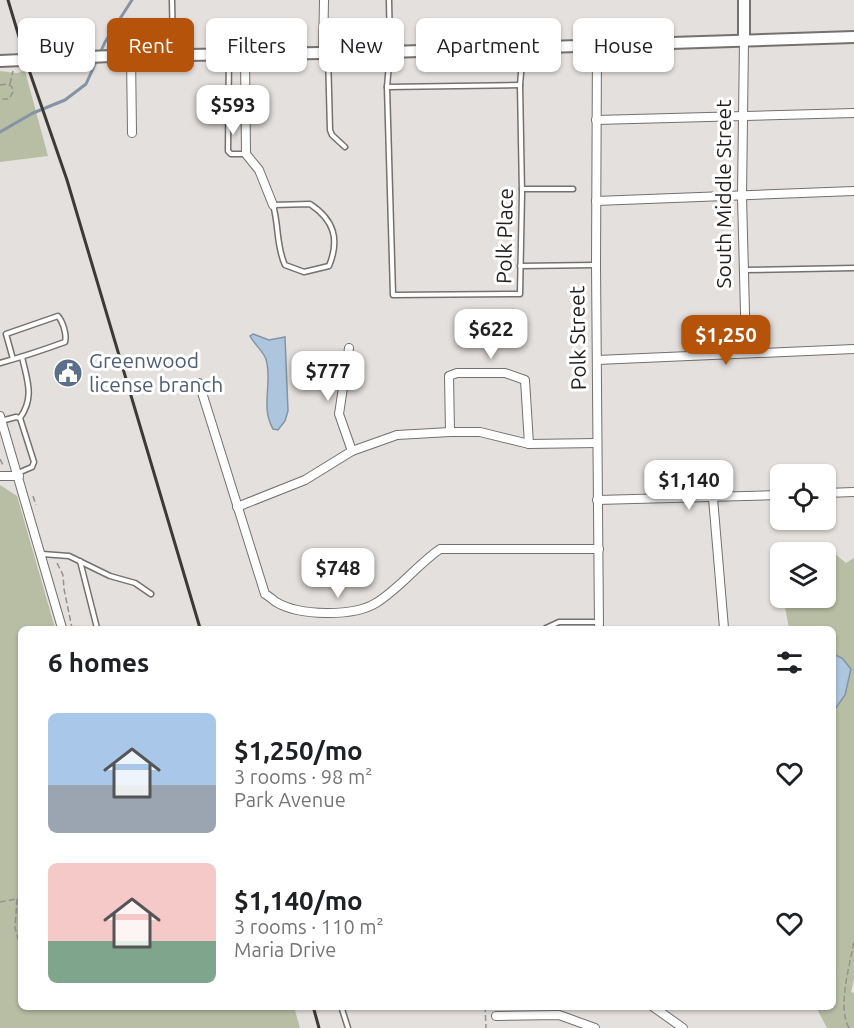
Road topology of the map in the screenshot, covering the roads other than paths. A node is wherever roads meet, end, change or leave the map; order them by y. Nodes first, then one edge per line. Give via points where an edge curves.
1 (172, 0) edge
2 (324, 0) edge
3 (389, 0) edge
4 (744, 0) edge
5 (172, 18) edge
6 (325, 18) edge
7 (389, 18) edge
8 (854, 37) edge
9 (744, 40) junction
10 (674, 43) edge
11 (107, 56) edge
12 (0, 61) edge
13 (131, 72) edge
14 (228, 72) edge
15 (245, 72) edge
16 (327, 72) edge
17 (388, 72) edge
18 (521, 72) edge
19 (597, 72) edge
20 (520, 85) junction
21 (387, 87) junction
22 (854, 113) edge
23 (743, 116) junction
24 (596, 120) junction
25 (132, 133) dead end
26 (345, 147) dead end
27 (246, 154) junction
28 (522, 189) junction
29 (573, 189) dead end
30 (854, 191) edge
31 (742, 196) junction
32 (596, 201) junction
33 (273, 205) junction
34 (596, 265) junction
35 (520, 266) junction
36 (854, 268) edge
37 (744, 270) junction
38 (349, 348) dead end
39 (854, 349) edge
40 (746, 352) junction
41 (22, 357) junction
42 (13, 359) junction
43 (597, 360) junction
44 (0, 363) edge
45 (199, 382) dead end
46 (20, 418) junction
47 (1, 419) edge
48 (450, 432) junction
49 (597, 443) junction
50 (529, 444) junction
51 (352, 452) junction
52 (18, 475) junction
53 (0, 476) edge
54 (854, 492) edge
55 (836, 493) edge
56 (770, 495) edge
57 (713, 498) junction
58 (597, 500) junction
59 (237, 507) junction
60 (599, 549) junction
61 (41, 554) junction
62 (80, 561) junction
63 (151, 594) dead end
64 (599, 625) edge
65 (61, 626) edge
66 (96, 626) edge
67 (551, 626) edge
68 (724, 626) edge
69 (342, 1010) edge
70 (658, 1010) edge
71 (496, 1016) dead end
72 (348, 1028) edge
73 (595, 1028) edge
74 (683, 1028) edge

1 - 5 lane
2 - 6 street
3 - 7 lane, Polk Place
4 - 9 main road, South Middle Street
8 - 9 main road
9 - 10 main road
9 - 23 street, South Middle Street
11 - 12 main road
13 - 25 street
14 - 27 lane via 228,151
15 - 27 street
16 - 26 lane via 330,130
17 - 21 lane, Polk Place
18 - 20 lane, Polk Place
19 - 24 street, Polk Street
20 - 21 lane
20 - 28 lane, Polk Place
21 - 35 lane, Polk Place via 393,295 520,294
22 - 23 street
23 - 24 street
23 - 31 street, South Middle Street
24 - 32 street, Polk Street
27 - 33 street via 259,170
28 - 29 lane
28 - 35 lane, Polk Place
30 - 31 street
31 - 32 street
31 - 37 street, South Middle Street
32 - 34 street, Polk Street
33 - 33 lane via 279,253 285,265 304,272 329,266 335,250 334,234 320,211 310,204
34 - 35 lane
34 - 43 street, Polk Street
36 - 37 lane
37 - 40 street, South Middle Street
38 - 51 street via 339,414
39 - 40 street
40 - 43 street
41 - 42 lane
41 - 42 lane via 65,342 58,316 6,334
41 - 46 lane via 29,399
42 - 44 lane
43 - 49 street, Polk Street
45 - 59 street
46 - 47 lane
46 - 52 lane via 34,462
47 - 52 street
48 - 50 street via 480,432
48 - 50 street via 449,376 505,373 525,380
48 - 51 street via 397,435
49 - 50 street
49 - 58 street, Polk Street
51 - 59 street via 305,480
52 - 53 street
52 - 61 street
54 - 55 street
56 - 57 street
57 - 58 street
57 - 68 street
58 - 60 street, Polk Street
59 - 60 street via 266,594 294,609 321,613 374,604 440,549
60 - 64 street, Polk Street
61 - 62 lane
61 - 65 street
62 - 63 lane via 135,583
62 - 66 lane
64 - 67 lane via 560,622
69 - 72 lane
70 - 74 street
71 - 73 street via 560,1015

